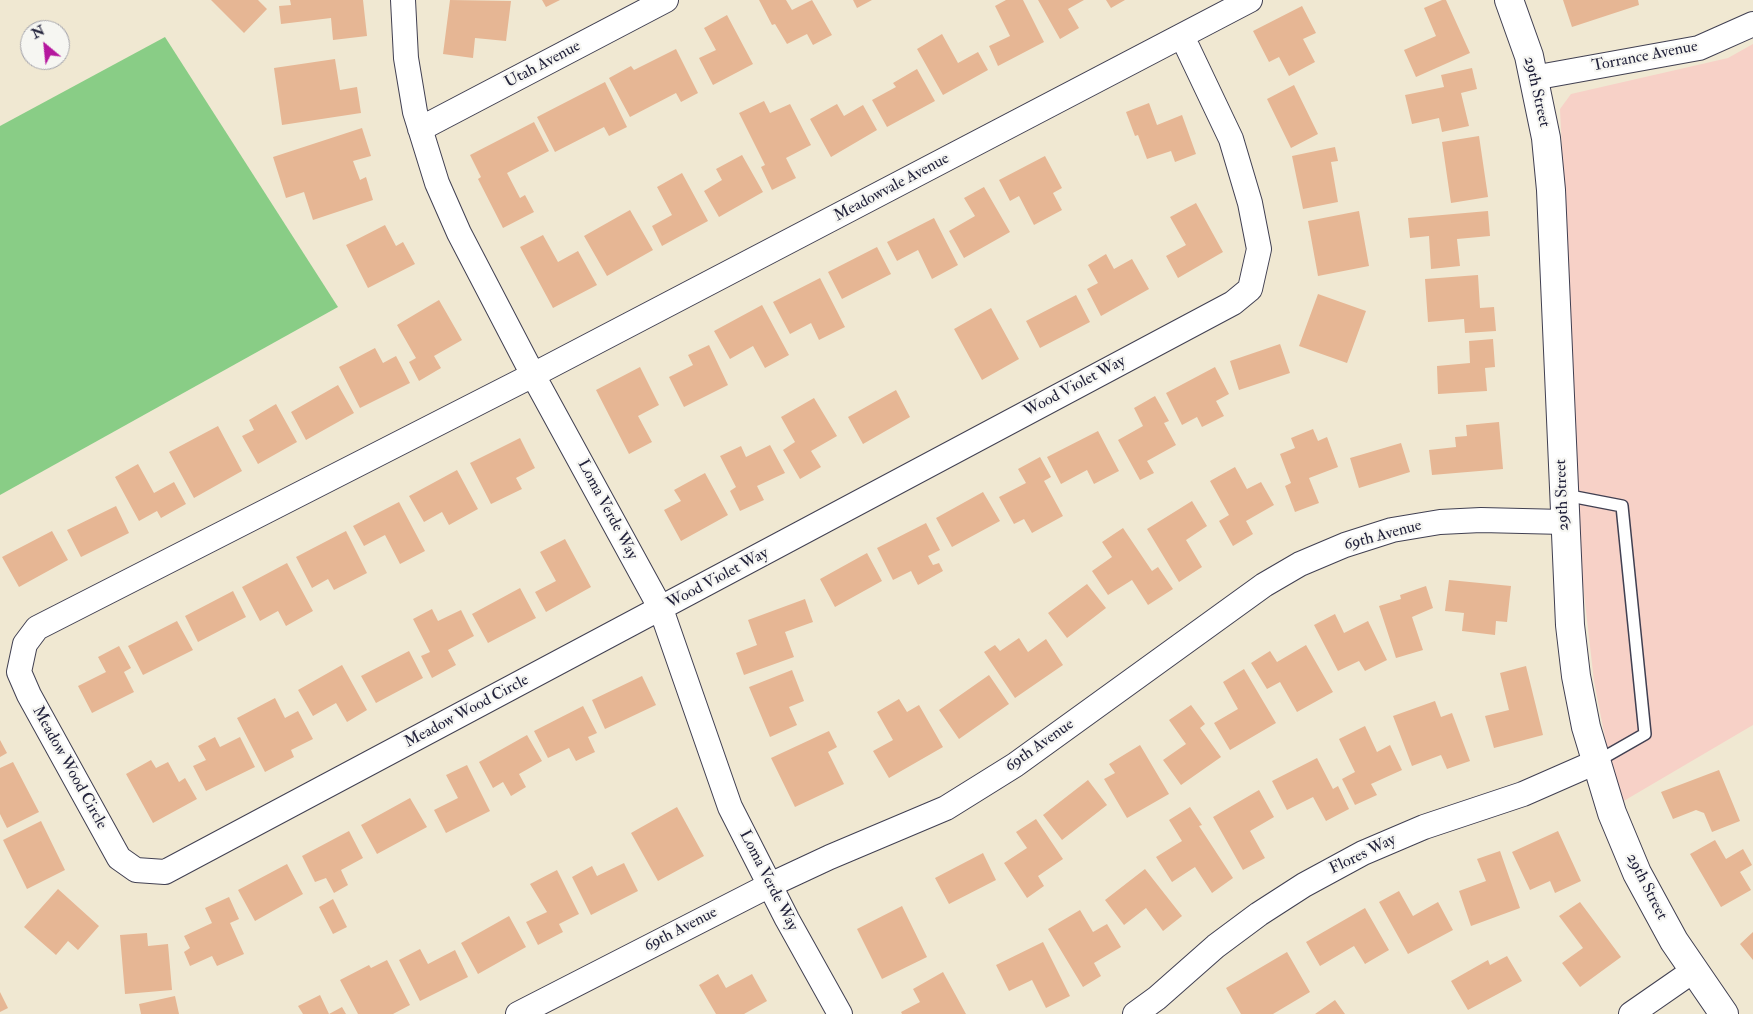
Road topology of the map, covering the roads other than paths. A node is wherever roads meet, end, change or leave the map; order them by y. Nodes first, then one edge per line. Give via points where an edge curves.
1 (403, 0) edge
2 (666, 0) edge
3 (1250, 0) edge
4 (1509, 0) edge
5 (1753, 24) edge
6 (1182, 36) junction
7 (1532, 78) junction
8 (420, 130) junction
9 (533, 374) junction
10 (1563, 495) junction
11 (1564, 522) junction
12 (661, 609) junction
13 (1596, 762) junction
14 (770, 885) junction
15 (1693, 971) junction
16 (1164, 1006) edge
17 (518, 1014) edge
18 (840, 1014) edge
19 (1135, 1014) edge
20 (1631, 1014) edge
21 (1724, 1014) edge

1 - 8 street, Loma Verde Way via 406,58
2 - 8 street, Utah Avenue
3 - 6 street, Meadowvale Avenue
4 - 7 street, 29th Street via 1529,56
5 - 7 street, Torrance Avenue via 1699,48
6 - 9 street, Meadowvale Avenue
6 - 12 street, Wood Violet Way via 1217,108 1241,169 1259,249 1250,289 1233,302
7 - 10 street, 29th Street via 1546,138 1551,190
8 - 9 street, Loma Verde Way via 437,183 459,233
9 - 12 street, Loma Verde Way
9 - 12 street, Meadow Wood Circle via 37,628 25,644 19,672 29,695 119,858 136,870 165,872
10 - 11 street, 29th Street
10 - 13 lane via 1622,506 1645,734
11 - 13 street, 29th Street via 1576,676
11 - 14 street, 69th Avenue via 1440,522 1392,530 1300,564 1264,585 1015,765 946,808
12 - 14 street, Loma Verde Way via 730,807
13 - 15 street, 29th Street via 1612,814 1637,873
13 - 16 street, Flores Way via 1523,794 1424,827 1329,872 1259,914 1216,946
14 - 17 street, 69th Avenue
14 - 18 street, Loma Verde Way
15 - 20 street
15 - 21 street, 29th Street
16 - 19 street, Flores Way

